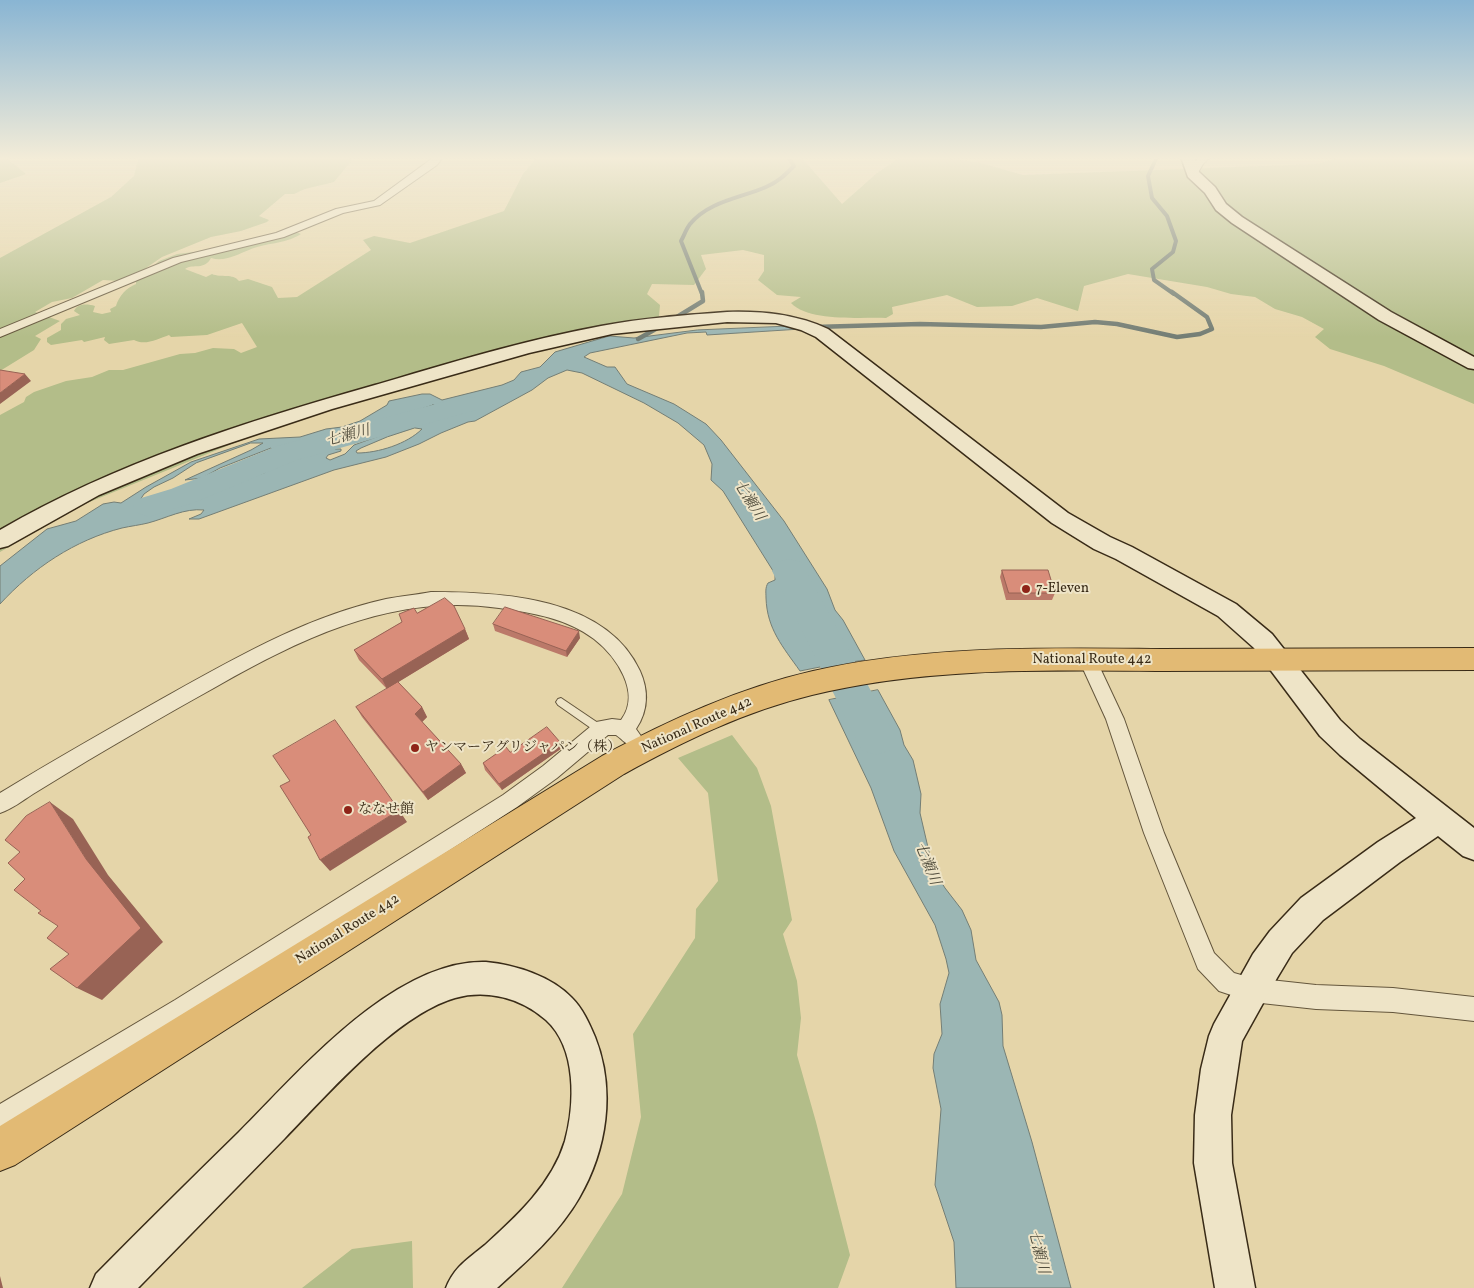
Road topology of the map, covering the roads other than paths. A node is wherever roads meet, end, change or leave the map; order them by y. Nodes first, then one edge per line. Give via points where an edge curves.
1 (325, 217) edge
2 (1233, 217) edge
3 (0, 333) edge
4 (1474, 364) edge
5 (3, 537) edge
6 (1474, 659) edge
7 (1088, 660) junction
8 (1278, 660) junction
9 (561, 702) dead end
10 (600, 730) junction
11 (642, 740) junction
12 (0, 804) edge
13 (1440, 819) junction
14 (1474, 846) edge
15 (1252, 990) junction
16 (1474, 1009) edge
17 (0, 1119) edge
18 (0, 1150) edge
19 (110, 1288) edge
20 (466, 1288) edge
21 (1235, 1288) edge

1 - 3 street via 280,235 177,260
2 - 4 street via 1385,316
5 - 8 street via 87,492 174,456 299,412 427,375 620,328 732,317 772,317 804,324 828,336 1060,518 1227,610 1263,641
6 - 8 highway, National Route 442
7 - 8 highway, National Route 442
7 - 11 highway, National Route 442 via 982,661 911,666 837,678 784,691
7 - 15 street via 1115,719 1154,833 1206,961 1227,984
8 - 13 street via 1330,728
9 - 10 lane
10 - 11 street via 614,726
10 - 17 street via 510,801 183,1008
11 - 12 street via 632,720 637,708 634,679 620,654 597,631 567,616 516,603 459,597 420,598 355,612 314,627 57,768
11 - 18 highway, National Route 442 via 566,794
13 - 14 street
13 - 15 street via 1312,909 1281,942
15 - 16 street
15 - 21 street via 1226,1036 1214,1115 1213,1163
19 - 20 street via 375,1027 432,989 466,979 484,978 517,984 540,994 567,1020 583,1048 590,1083 590,1106 582,1148 561,1190 530,1228

